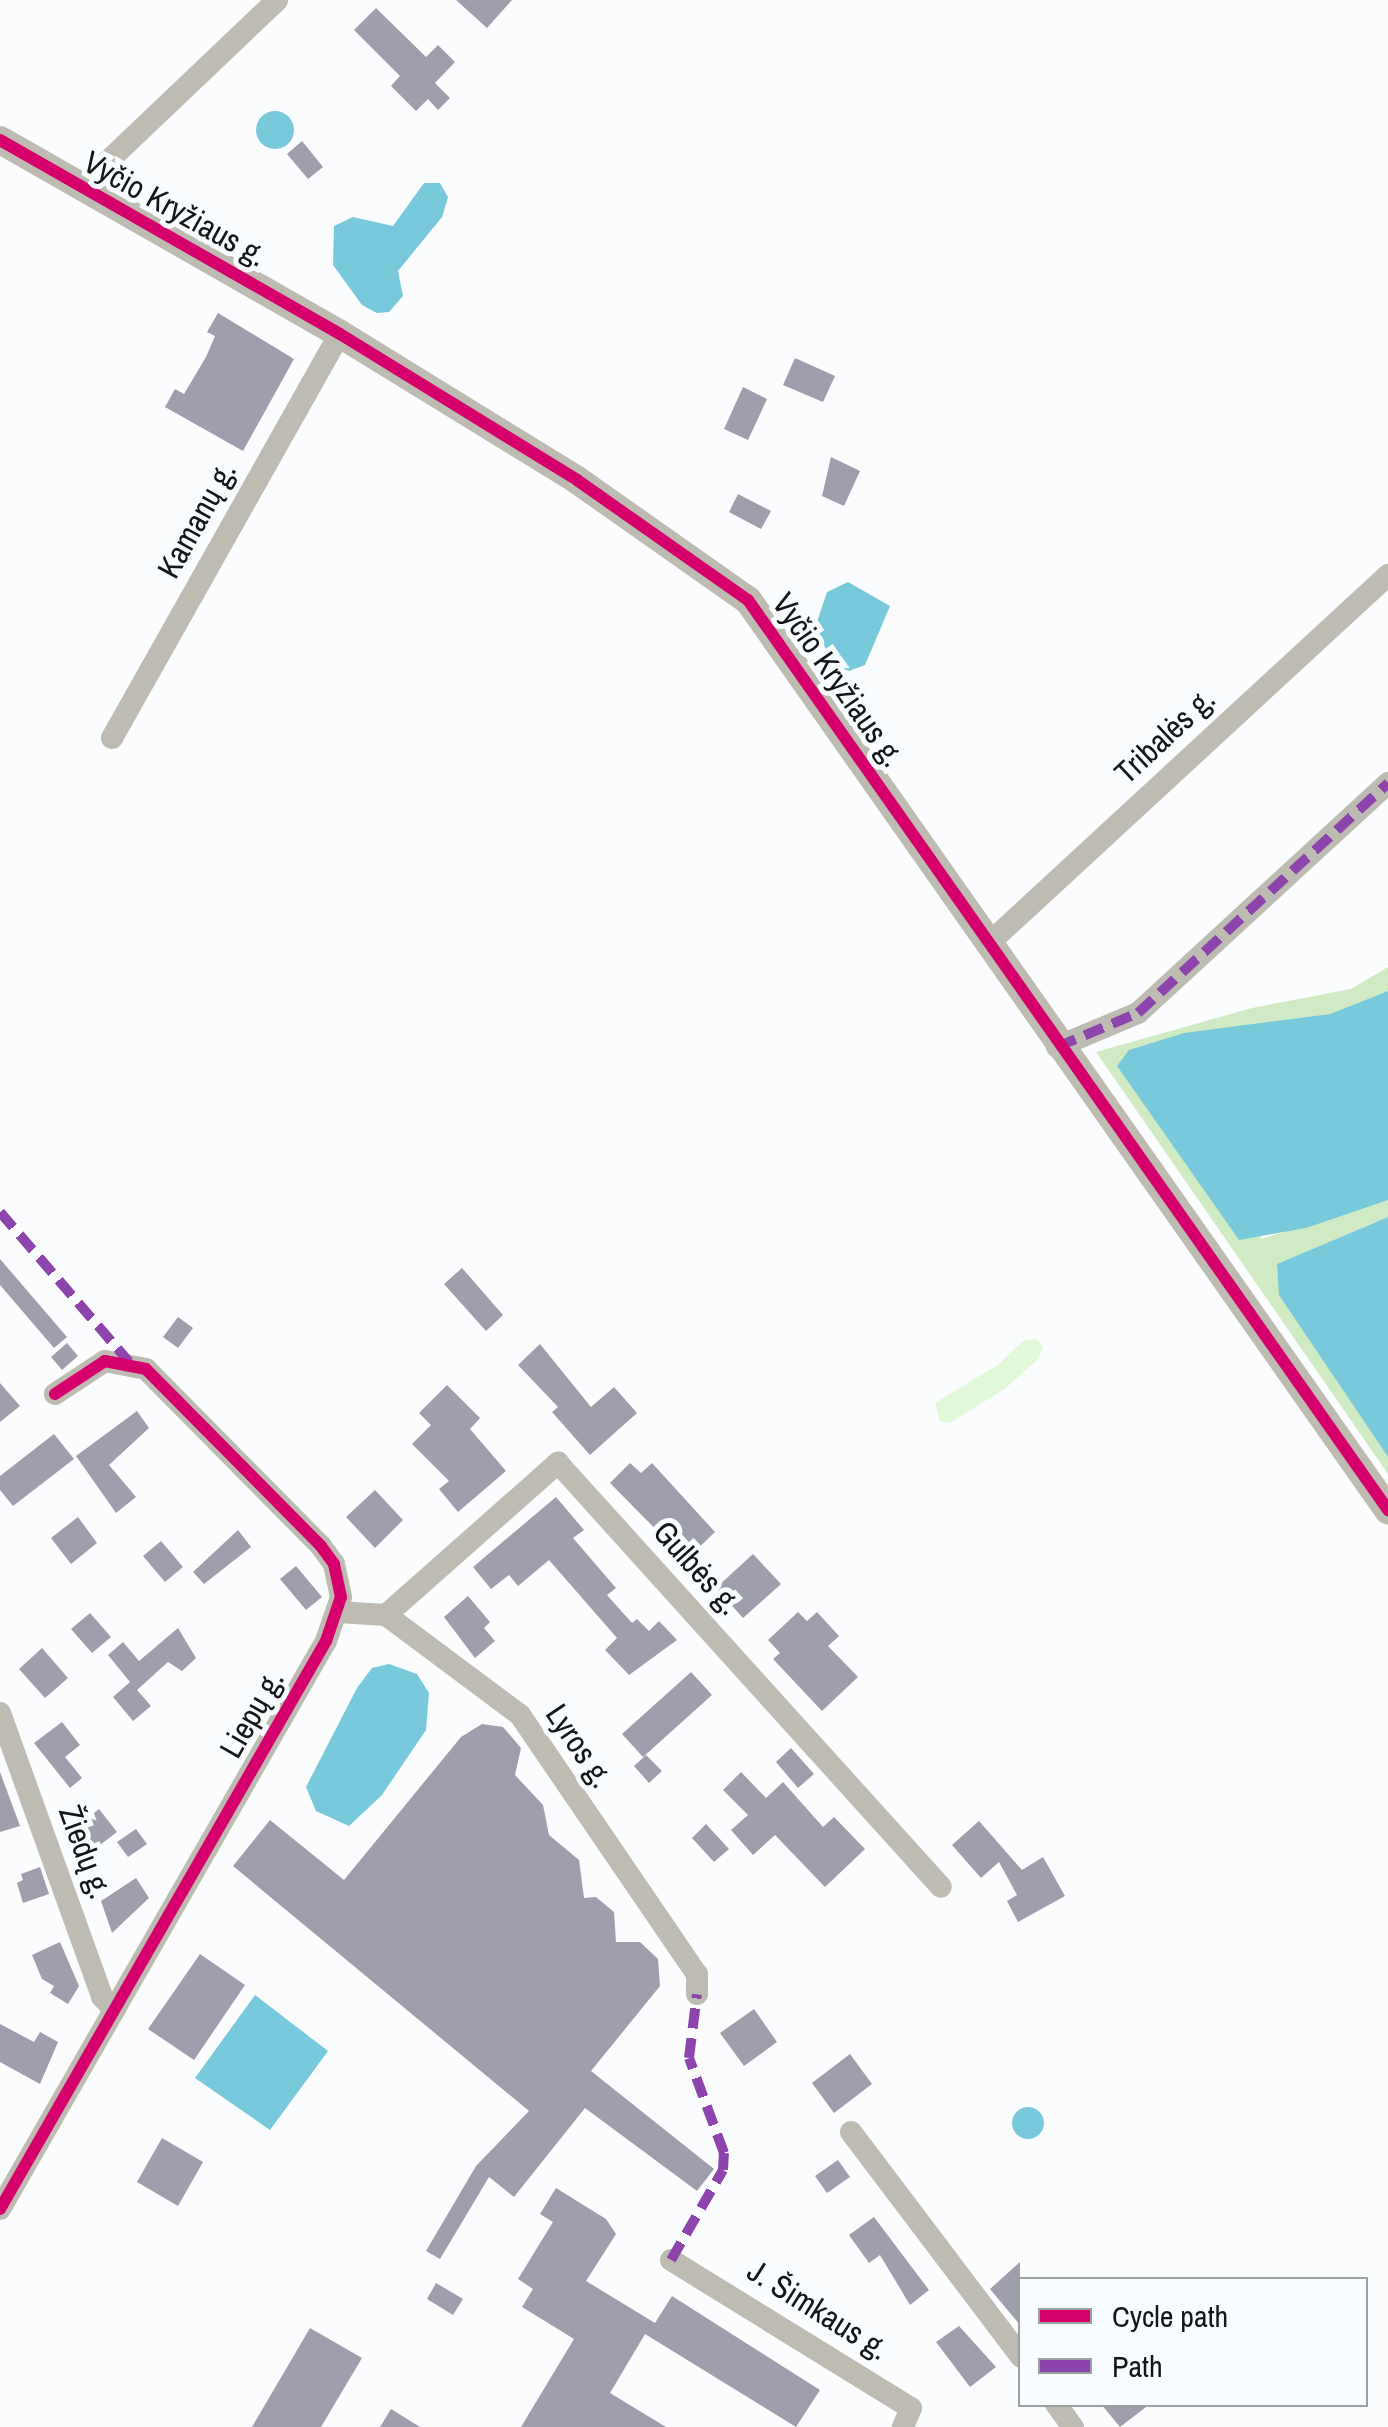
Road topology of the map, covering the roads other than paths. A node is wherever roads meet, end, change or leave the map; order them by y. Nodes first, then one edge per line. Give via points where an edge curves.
1 (277, 0) edge
2 (0, 140) edge
3 (87, 192) junction
4 (340, 334) junction
5 (1388, 574) edge
6 (112, 738) dead end
7 (1388, 783) edge
8 (986, 945) junction
9 (1057, 1046) junction
10 (55, 1394) dead end
11 (1388, 1510) edge
12 (338, 1612) junction
13 (386, 1615) junction
14 (0, 1713) edge
15 (23, 1780) junction
16 (0, 1788) edge
17 (942, 1887) dead end
18 (697, 1994) dead end
19 (115, 2010) junction
20 (851, 2132) dead end
21 (0, 2209) edge
22 (671, 2260) dead end
23 (1018, 2354) edge
24 (904, 2427) edge

1 - 3 street via 104,166
2 - 3 street, Vyčio Kryžiaus g.
3 - 4 street, Vyčio Kryžiaus g.
4 - 6 street, Kamanų g.
4 - 8 street, Vyčio Kryžiaus g. via 577,480 748,600
5 - 8 street, Tribalės g.
7 - 9 street via 1138,1013
8 - 9 street, Vyčio Kryžiaus g.
9 - 11 street, Vyčio Kryžiaus g.
10 - 12 street via 105,1361 146,1369 321,1546 340,1580
12 - 13 street
12 - 19 street, Liepų g.
13 - 17 street, Gulbės g. via 558,1463
13 - 18 street, Lyros g. via 520,1715 544,1742 616,1862 697,1974
14 - 15 street, Žiedų g.
15 - 16 street
15 - 19 street, Žiedų g. via 102,1997
19 - 21 street, Liepų g.
20 - 23 street
22 - 24 street, J. Šimkaus g. via 911,2408

